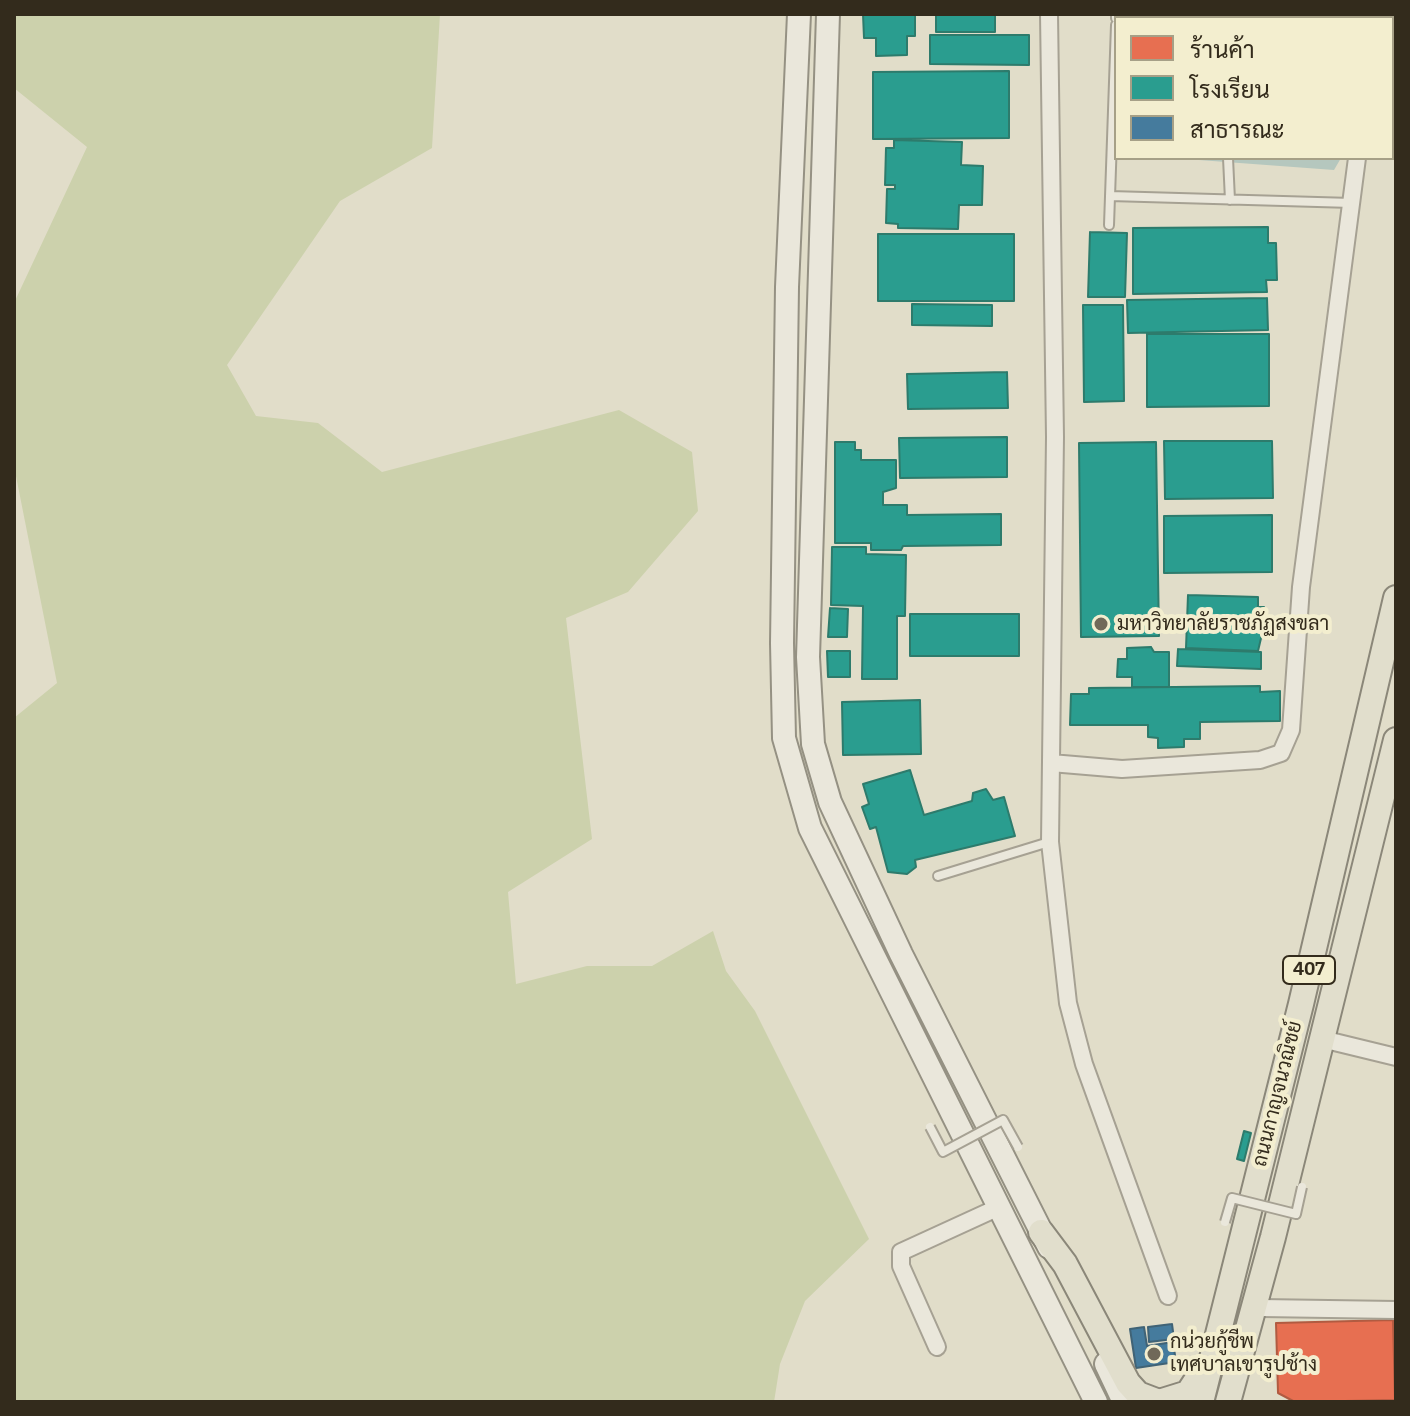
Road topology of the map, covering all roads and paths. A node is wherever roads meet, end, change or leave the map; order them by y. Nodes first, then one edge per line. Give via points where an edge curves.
1 (799, 14) edge
2 (828, 14) edge
3 (1049, 14) edge
4 (1114, 82) edge
5 (1228, 160) edge
6 (1357, 160) edge
7 (1110, 196) junction
8 (1230, 200) junction
9 (1352, 203) junction
10 (1109, 225) dead end
11 (1396, 598) edge
12 (1396, 740) edge
13 (1051, 763) junction
14 (1388, 803) edge
15 (1050, 842) junction
16 (938, 876) dead end
17 (1322, 1039) junction
18 (1396, 1057) edge
19 (930, 1127) dead end
20 (1018, 1147) dead end
21 (1302, 1187) dead end
22 (997, 1208) junction
23 (1225, 1222) dead end
24 (1041, 1232) junction
25 (1273, 1237) junction
26 (1168, 1296) dead end
27 (1261, 1308) junction
28 (1396, 1310) edge
29 (1215, 1340) junction
30 (937, 1347) dead end
31 (1096, 1402) edge
32 (1124, 1402) edge
33 (1159, 1402) edge
34 (1201, 1402) edge
35 (1228, 1402) edge
36 (1240, 1402) edge

1 - 22 main road via 787,302 784,738 810,828
2 - 24 main road via 808,657 813,744 830,802 901,954
3 - 13 street via 1055,437
4 - 7 lane
5 - 8 lane
6 - 9 street
7 - 8 lane
7 - 10 lane
8 - 9 lane
9 - 13 street via 1301,587 1291,730 1281,753 1260,760 1122,769
11 - 29 main road, ถนนกาญจนวณิชย์ / 407
12 - 14 main road, ถนนกาญจนวณิชย์ / 407
13 - 15 street
14 - 17 main road, ถนนกาญจนวณิชย์ / 407
15 - 16 lane
15 - 26 street via 1068,1003 1084,1064
17 - 18 street
17 - 25 main road, ถนนกาญจนวณิชย์ / 407
19 - 20 lane, bridge via 943,1152 1003,1120
21 - 23 lane, bridge via 1296,1214 1232,1198
22 - 30 street via 901,1252 901,1266
22 - 31 main road
24 - 32 main road
24 - 33 main road via 1065,1264 1128,1383 1138,1394
25 - 27 main road
25 - 35 main road, ถนนกาญจนวณิชย์ / 407
27 - 28 street
27 - 36 main road
29 - 33 main road via 1195,1386
29 - 34 main road, ถนนกาญจนวณิชย์ / 407

